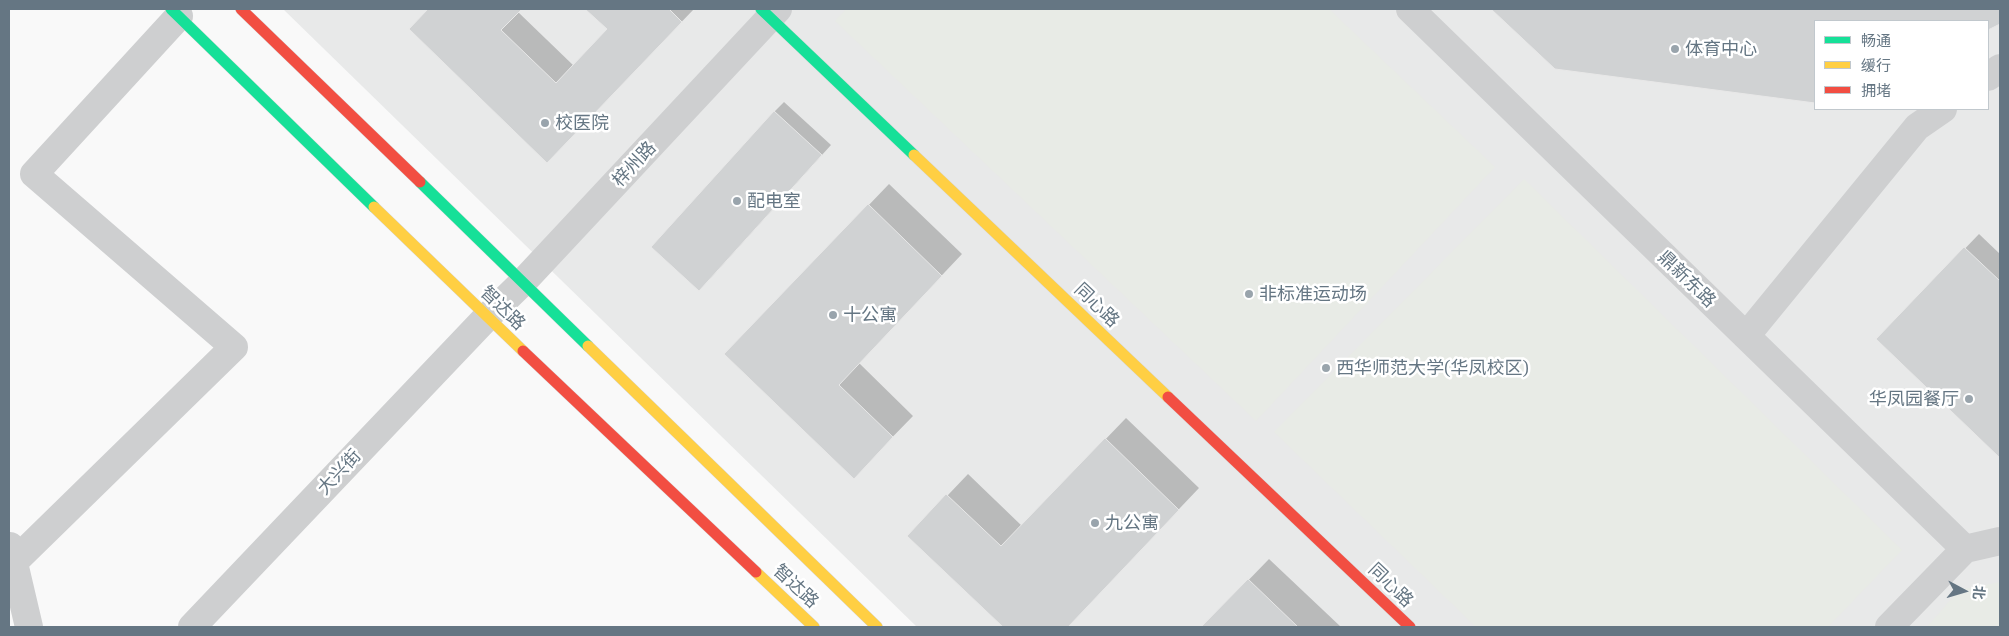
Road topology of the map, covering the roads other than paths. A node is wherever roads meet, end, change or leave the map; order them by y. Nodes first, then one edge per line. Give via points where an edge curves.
1 (241, 9) edge
2 (1410, 9) edge
3 (175, 12) edge
4 (770, 12) edge
5 (2000, 68) edge
6 (1989, 76) edge
7 (1942, 110) edge
8 (522, 284) junction
9 (487, 317) junction
10 (1746, 336) junction
11 (2000, 541) edge
12 (1965, 549) junction
13 (29, 627) edge
14 (192, 627) edge
15 (814, 627) edge
16 (877, 627) edge
17 (1410, 627) edge
18 (1889, 627) edge

1 - 8 street, 智达路
2 - 10 street, 鼎新东路
3 - 9 street, 智达路
3 - 13 street via 34,174 234,346 12,554
4 - 8 street, 梓州路
4 - 17 street, 同心路
5 - 6 street
7 - 10 street via 1917,127
8 - 9 street, 梓州路
8 - 16 street, 智达路
9 - 14 street, 大兴街
9 - 15 street, 智达路
10 - 12 street, 鼎新东路
11 - 12 street
12 - 18 street

